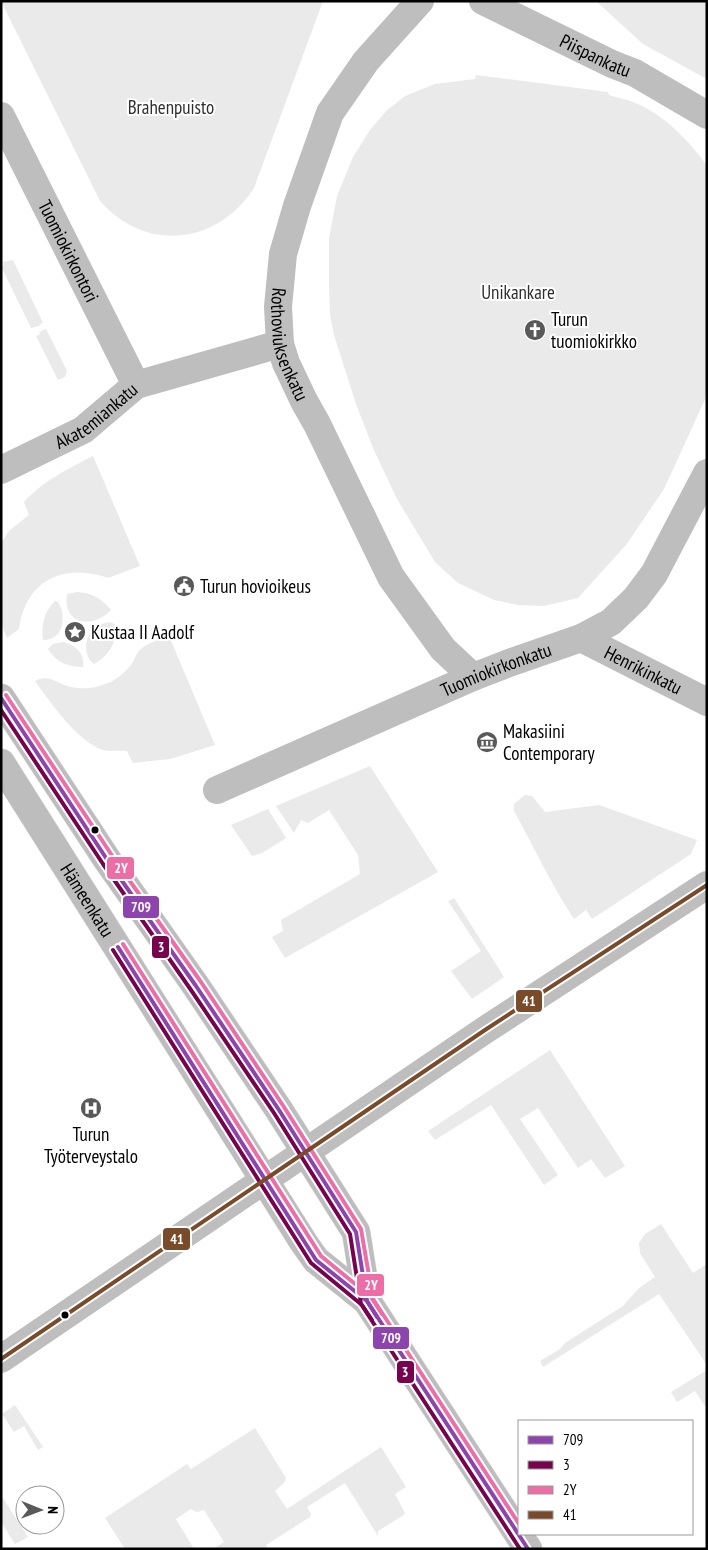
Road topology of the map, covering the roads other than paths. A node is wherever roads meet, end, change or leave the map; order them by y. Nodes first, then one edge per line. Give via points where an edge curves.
1 (420, 1) edge
2 (483, 1) edge
3 (707, 115) edge
4 (1, 116) edge
5 (9, 150) edge
6 (280, 344) junction
7 (136, 386) junction
8 (1, 470) edge
9 (707, 473) edge
10 (581, 638) junction
11 (473, 677) junction
12 (1, 698) edge
13 (707, 702) edge
14 (1, 763) edge
15 (216, 790) dead end
16 (707, 885) edge
17 (305, 1152) junction
18 (264, 1179) junction
19 (367, 1302) junction
20 (1, 1359) edge
21 (518, 1534) edge
22 (519, 1535) edge
23 (528, 1549) edge

1 - 6 street, Rothoviuksenkatu via 366,61 330,112 296,206 283,254 278,307
2 - 3 street, Piispankatu via 635,73
4 - 5 street, Tuomiokirkontori
5 - 7 street, Tuomiokirkontori
6 - 7 street, Akatemiankatu
6 - 11 street, Rothoviuksenkatu via 304,401 391,577 443,649
7 - 8 street, Akatemiankatu via 83,430
9 - 10 street, Tuomiokirkonkatu via 654,574 642,590 611,622
10 - 11 street, Tuomiokirkonkatu
10 - 13 street, Henrikinkatu
11 - 15 street, Tuomiokirkonkatu
12 - 17 highway, Hämeenkatu
14 - 18 highway, Hämeenkatu
16 - 17 street
17 - 18 street
17 - 19 highway, Hämeenkatu via 356,1232
18 - 19 highway, Hämeenkatu via 316,1260
18 - 20 street
19 - 21 highway, Hämeenkatu
22 - 23 highway, Hämeenkatu

